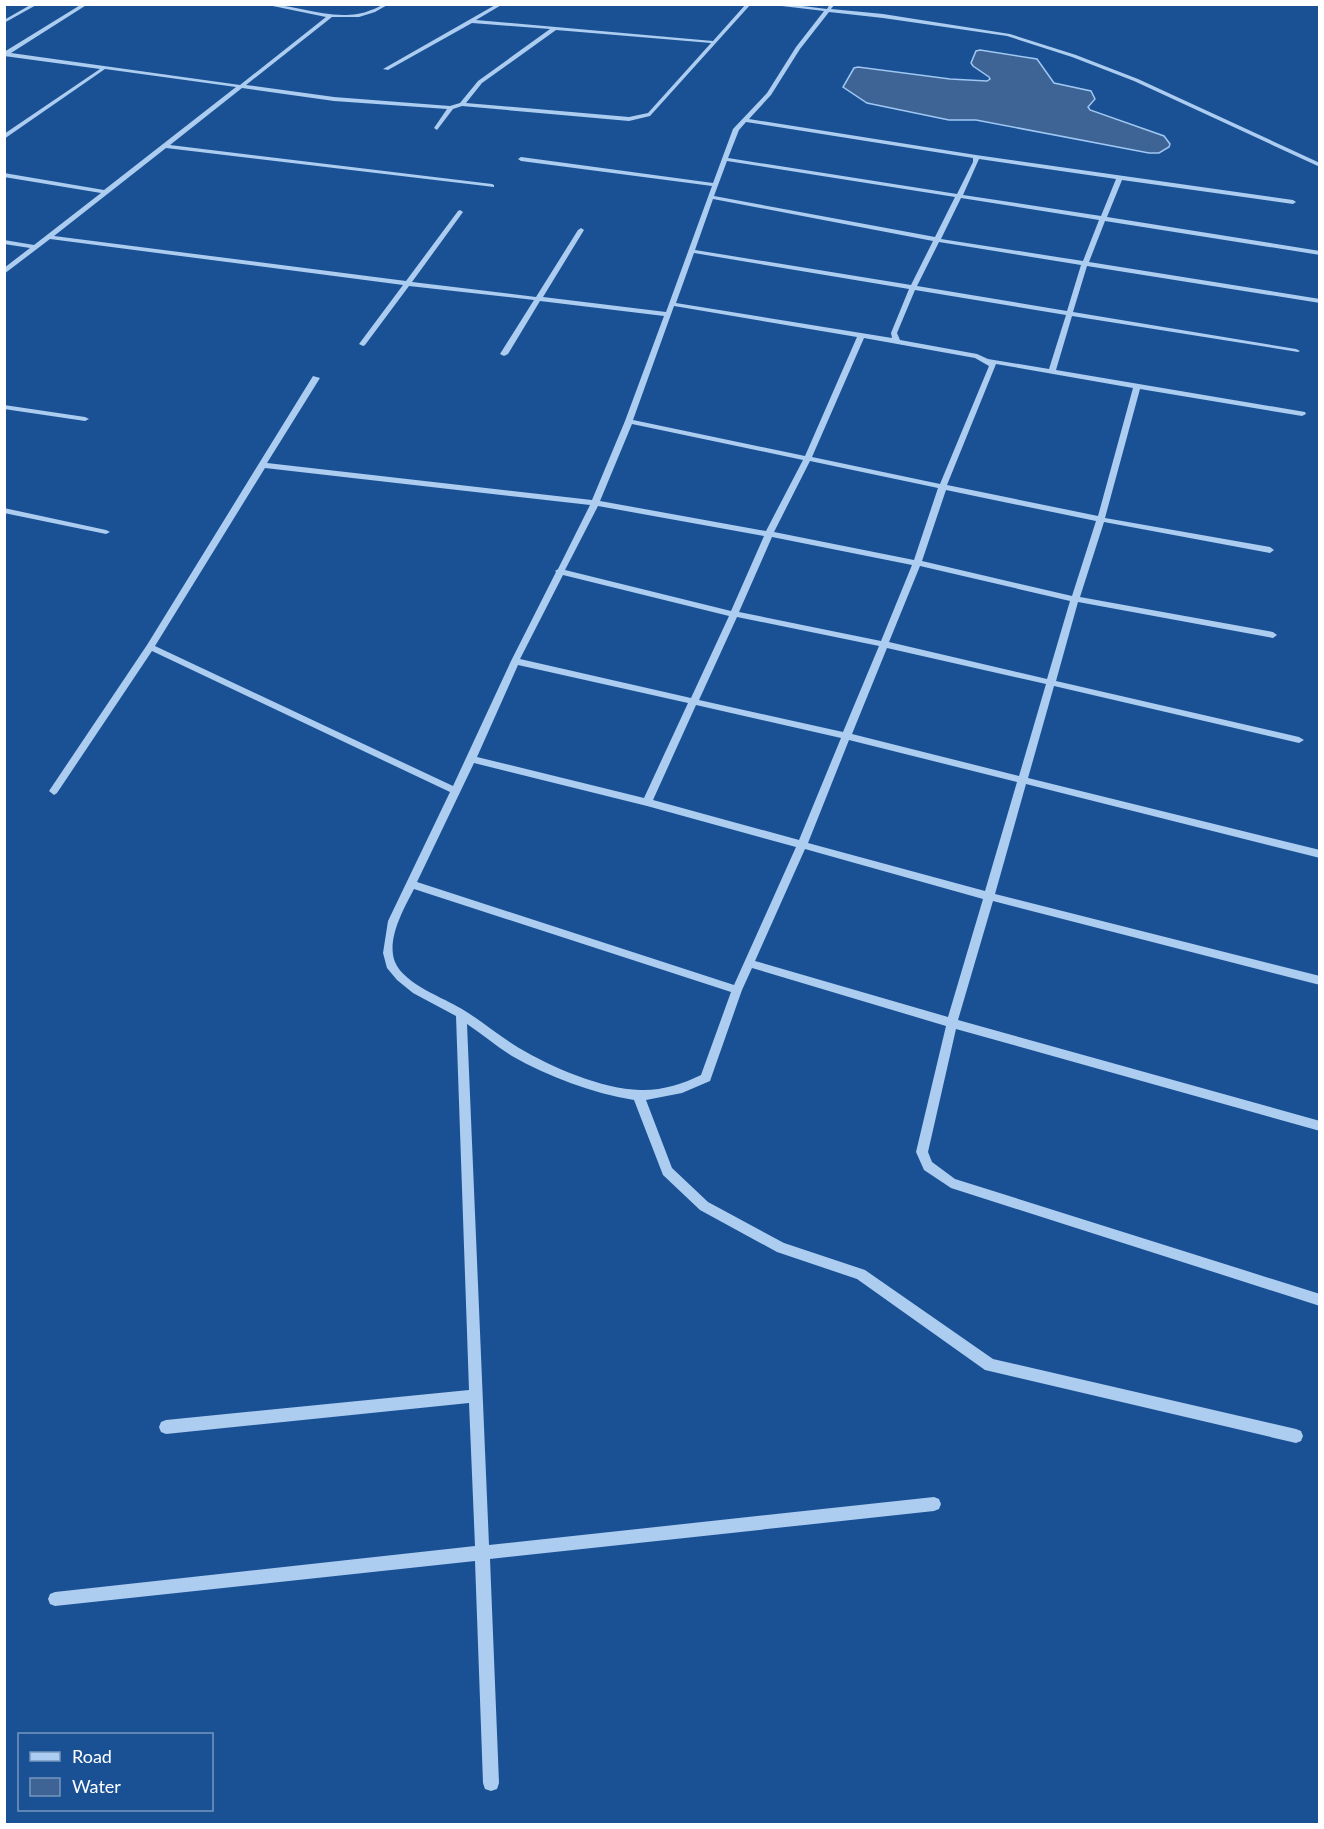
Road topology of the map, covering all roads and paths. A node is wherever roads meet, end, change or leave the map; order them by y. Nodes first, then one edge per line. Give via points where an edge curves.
1 (36, 4) edge
2 (86, 4) edge
3 (265, 4) edge
4 (387, 4) edge
5 (501, 4) edge
6 (749, 4) edge
7 (767, 4) edge
8 (833, 4) edge
9 (828, 11) junction
10 (332, 15) junction
11 (469, 21) junction
12 (4, 22) edge
13 (554, 28) junction
14 (713, 42) junction
15 (5, 55) edge
16 (104, 68) junction
17 (386, 69) dead end
18 (242, 88) junction
19 (462, 104) junction
20 (451, 108) junction
21 (745, 120) junction
22 (437, 128) dead end
23 (4, 137) edge
24 (165, 146) junction
25 (976, 156) junction
26 (521, 159) dead end
27 (726, 159) junction
28 (1320, 165) edge
29 (4, 175) edge
30 (1120, 177) junction
31 (716, 185) junction
32 (492, 186) dead end
33 (104, 192) junction
34 (710, 197) junction
35 (960, 197) junction
36 (1293, 202) dead end
37 (460, 212) dead end
38 (1105, 218) junction
39 (581, 230) dead end
40 (48, 237) junction
41 (938, 240) junction
42 (4, 242) edge
43 (35, 247) junction
44 (691, 251) junction
45 (1320, 253) edge
46 (1085, 263) junction
47 (4, 272) edge
48 (408, 284) junction
49 (913, 287) junction
50 (537, 299) junction
51 (1320, 301) edge
52 (672, 304) junction
53 (668, 314) junction
54 (1070, 314) junction
55 (861, 336) junction
56 (897, 340) junction
57 (363, 345) dead end
58 (1296, 351) dead end
59 (504, 354) dead end
60 (989, 361) junction
61 (1052, 371) junction
62 (316, 378) dead end
63 (1137, 386) junction
64 (4, 408) edge
65 (1302, 414) dead end
66 (85, 418) dead end
67 (629, 421) junction
68 (808, 458) junction
69 (262, 465) junction
70 (943, 486) junction
71 (595, 502) junction
72 (4, 510) edge
73 (1101, 519) junction
74 (106, 532) dead end
75 (768, 534) junction
76 (1270, 550) dead end
77 (917, 563) junction
78 (559, 571) junction
79 (1075, 599) junction
80 (734, 614) junction
81 (1273, 635) dead end
82 (884, 644) junction
83 (150, 647) junction
84 (515, 661) junction
85 (1050, 684) junction
86 (694, 702) junction
87 (845, 736) junction
88 (1299, 740) dead end
89 (471, 759) junction
90 (1021, 781) junction
91 (54, 791) dead end
92 (456, 791) junction
93 (647, 802) junction
94 (802, 844) junction
95 (1320, 854) edge
96 (412, 884) junction
97 (988, 897) junction
98 (749, 963) junction
99 (1320, 981) edge
100 (737, 990) junction
101 (461, 1013) junction
102 (952, 1023) junction
103 (638, 1095) junction
104 (1320, 1126) edge
105 (1320, 1300) edge
106 (476, 1396) junction
107 (166, 1426) dead end
108 (1296, 1436) dead end
109 (934, 1504) dead end
110 (482, 1551) junction
111 (55, 1599) dead end
112 (491, 1783) dead end

1 - 12 street
2 - 15 street
3 - 10 street
4 - 10 street via 361,17
5 - 11 street
6 - 14 street
7 - 9 street
8 - 9 street
9 - 21 street via 798,48 769,94
9 - 28 street via 1008,35 1136,80
10 - 18 street
11 - 13 street
11 - 17 street
13 - 14 street
13 - 19 street via 480,82
14 - 19 street via 650,114 641,117
15 - 16 street
16 - 18 street
16 - 23 street
18 - 20 street
18 - 24 street
19 - 20 street
20 - 22 street
21 - 25 street
21 - 27 street via 736,129
24 - 32 street
24 - 33 street
25 - 30 street
25 - 35 street
26 - 31 street
27 - 31 street
27 - 35 street
29 - 33 street
30 - 36 street
30 - 38 street
31 - 34 street
33 - 40 street
34 - 41 street
34 - 44 street
35 - 38 street
35 - 41 street
37 - 48 street
38 - 45 street
38 - 46 street
39 - 50 street
40 - 43 street
40 - 48 street
41 - 46 street
41 - 49 street
42 - 43 street
43 - 47 street
44 - 49 street
44 - 52 street
46 - 51 street
46 - 54 street
48 - 50 street
48 - 57 street
49 - 54 street
49 - 56 street via 894,333
50 - 53 street
50 - 59 street
52 - 53 street
52 - 55 street
53 - 67 street
54 - 58 street
54 - 61 street
55 - 56 street
55 - 68 street
56 - 60 street
60 - 61 street
60 - 70 street via 993,365 990,375
61 - 63 street
62 - 69 street
63 - 65 street
63 - 73 street
64 - 66 street
67 - 68 street
67 - 71 street
68 - 70 street
68 - 75 street
69 - 71 street
69 - 83 street
70 - 73 street
70 - 77 street
71 - 75 street
71 - 78 street
72 - 74 street
73 - 76 street
73 - 79 street
75 - 77 street
75 - 80 street
77 - 79 street
77 - 82 street
78 - 80 street
78 - 84 street
79 - 81 street
79 - 85 street
80 - 82 street
80 - 86 street
82 - 85 street
82 - 87 street
83 - 91 street
83 - 92 street
84 - 86 street
84 - 89 street
85 - 88 street
85 - 90 street
86 - 87 street
86 - 93 street
87 - 90 street
87 - 94 street
89 - 92 street
89 - 93 street
90 - 95 street
90 - 97 street
92 - 96 street
93 - 94 street
94 - 97 street
94 - 98 street
96 - 100 street
96 - 101 street via 393,921 388,956 393,969 416,989
97 - 99 street
97 - 102 street
98 - 100 street
98 - 102 street
100 - 103 street via 706,1078 695,1085
101 - 103 street via 523,1056 598,1087
101 - 106 street
102 - 104 street
102 - 105 street via 922,1152 928,1166 951,1183
103 - 108 street via 667,1171 704,1206 782,1248 861,1274 990,1365
106 - 107 street
106 - 110 street
109 - 110 street
110 - 111 street
110 - 112 street

